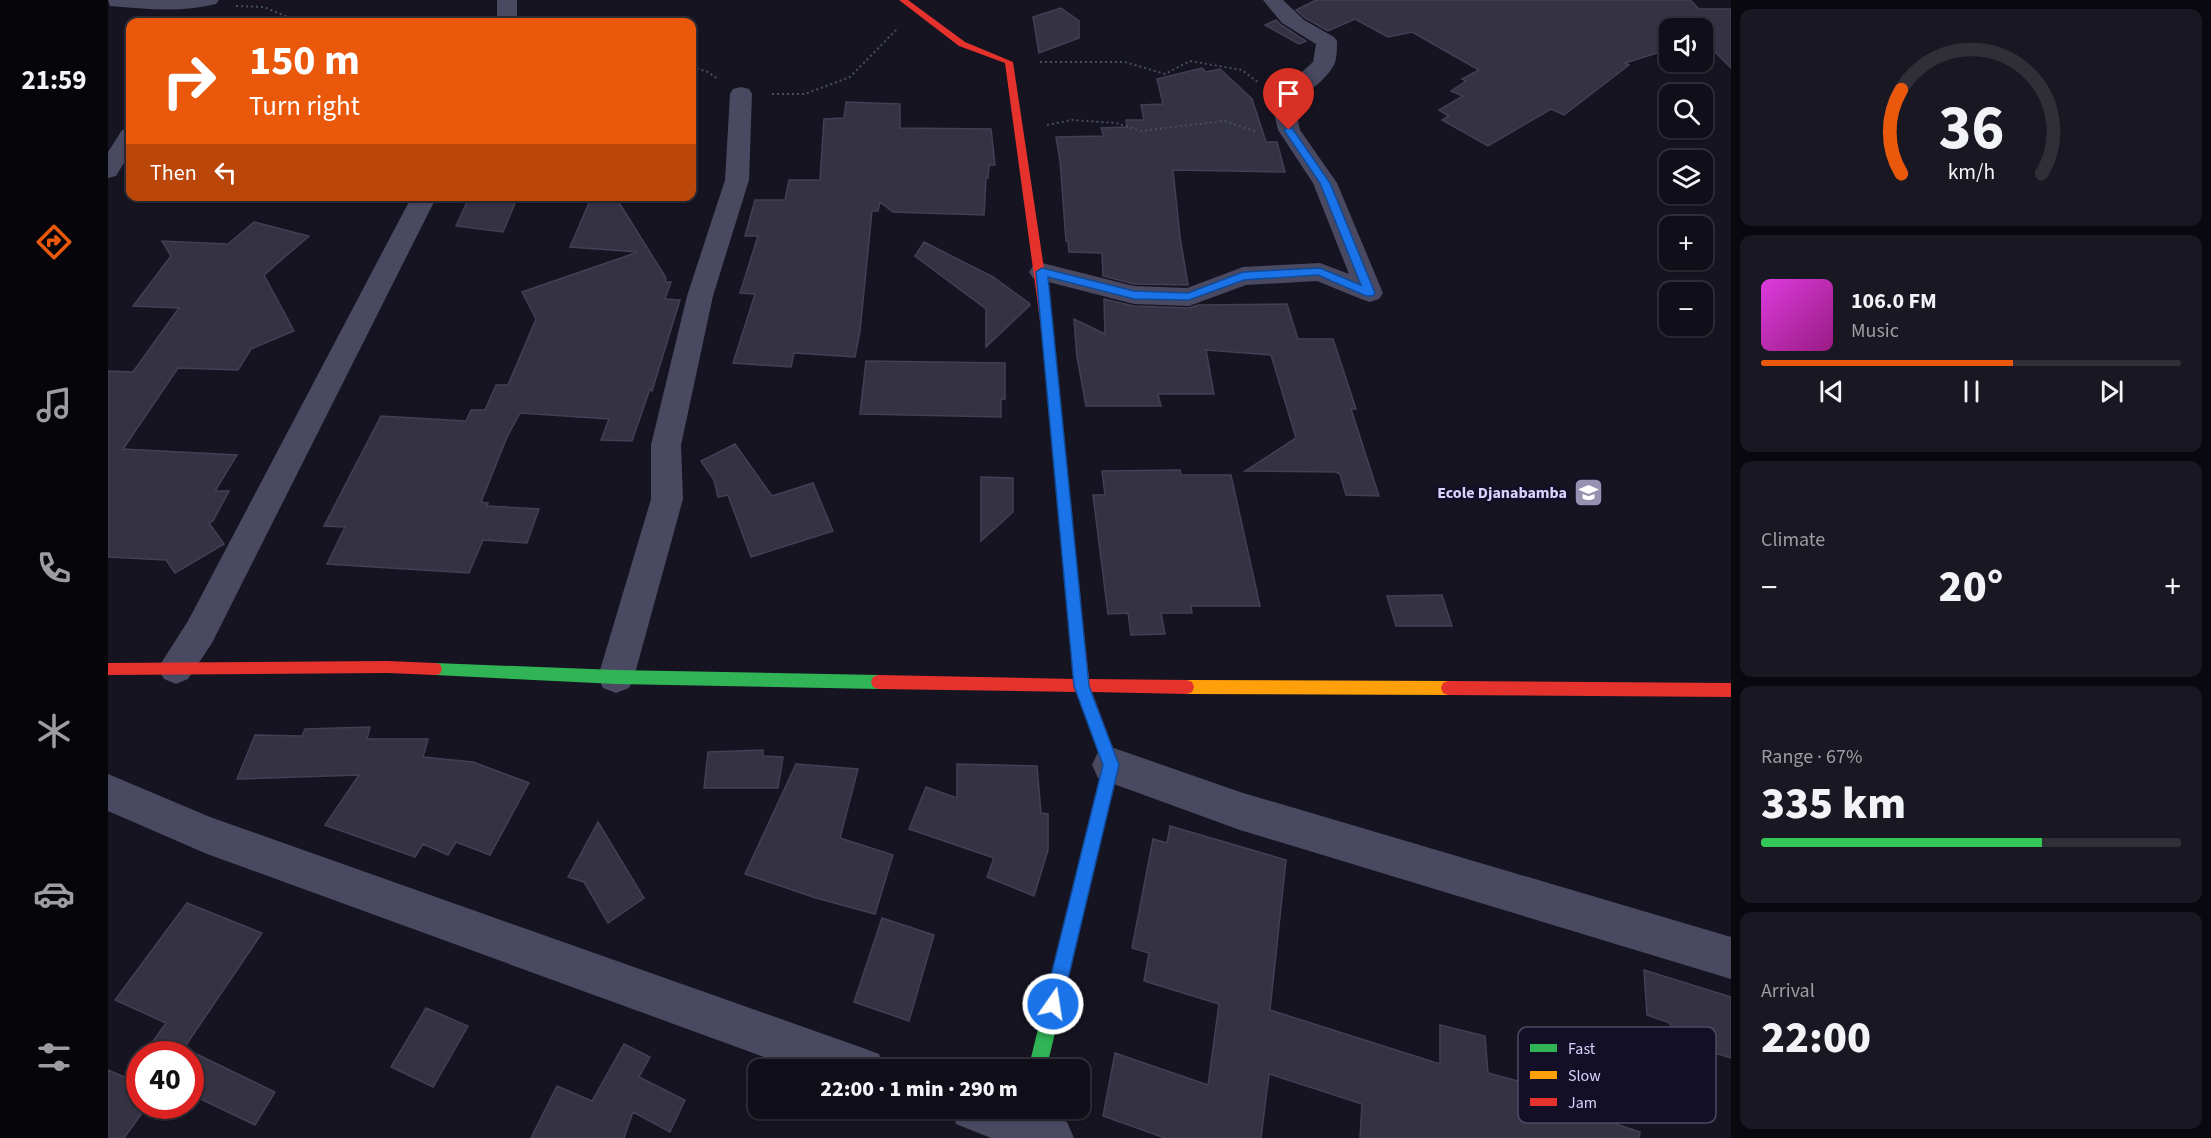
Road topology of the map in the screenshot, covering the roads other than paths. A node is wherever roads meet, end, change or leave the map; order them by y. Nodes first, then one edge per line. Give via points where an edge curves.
1 (110, 0) edge
2 (507, 0) edge
3 (903, 0) edge
4 (1274, 0) edge
5 (217, 3) edge
6 (212, 18) edge
7 (507, 18) edge
8 (741, 94) road end
9 (126, 142) edge
10 (108, 171) edge
11 (422, 201) edge
12 (1042, 272) junction
13 (176, 668) junction
14 (110, 671) edge
15 (616, 677) junction
16 (1082, 686) junction
17 (1731, 690) edge
18 (1111, 765) junction
19 (108, 792) edge
20 (1731, 958) edge
21 (832, 1059) edge
22 (1041, 1059) edge
23 (1004, 1119) edge
24 (1031, 1128) edge

1 - 5 street via 169,5
2 - 7 street
3 - 12 street via 962,44 1009,62
4 - 12 street via 1304,30 1327,41 1324,64 1282,100 1289,130 1325,183 1370,293 1320,272 1243,276 1189,297 1134,295
5 - 6 street
8 - 15 street via 737,180 700,296 666,445 667,499
9 - 10 street
11 - 13 street via 200,632
12 - 16 street
13 - 14 street
13 - 15 street via 387,668
15 - 16 street
16 - 17 street
16 - 18 street
18 - 20 street via 1240,811
18 - 22 street
19 - 21 street via 207,835
23 - 24 street

